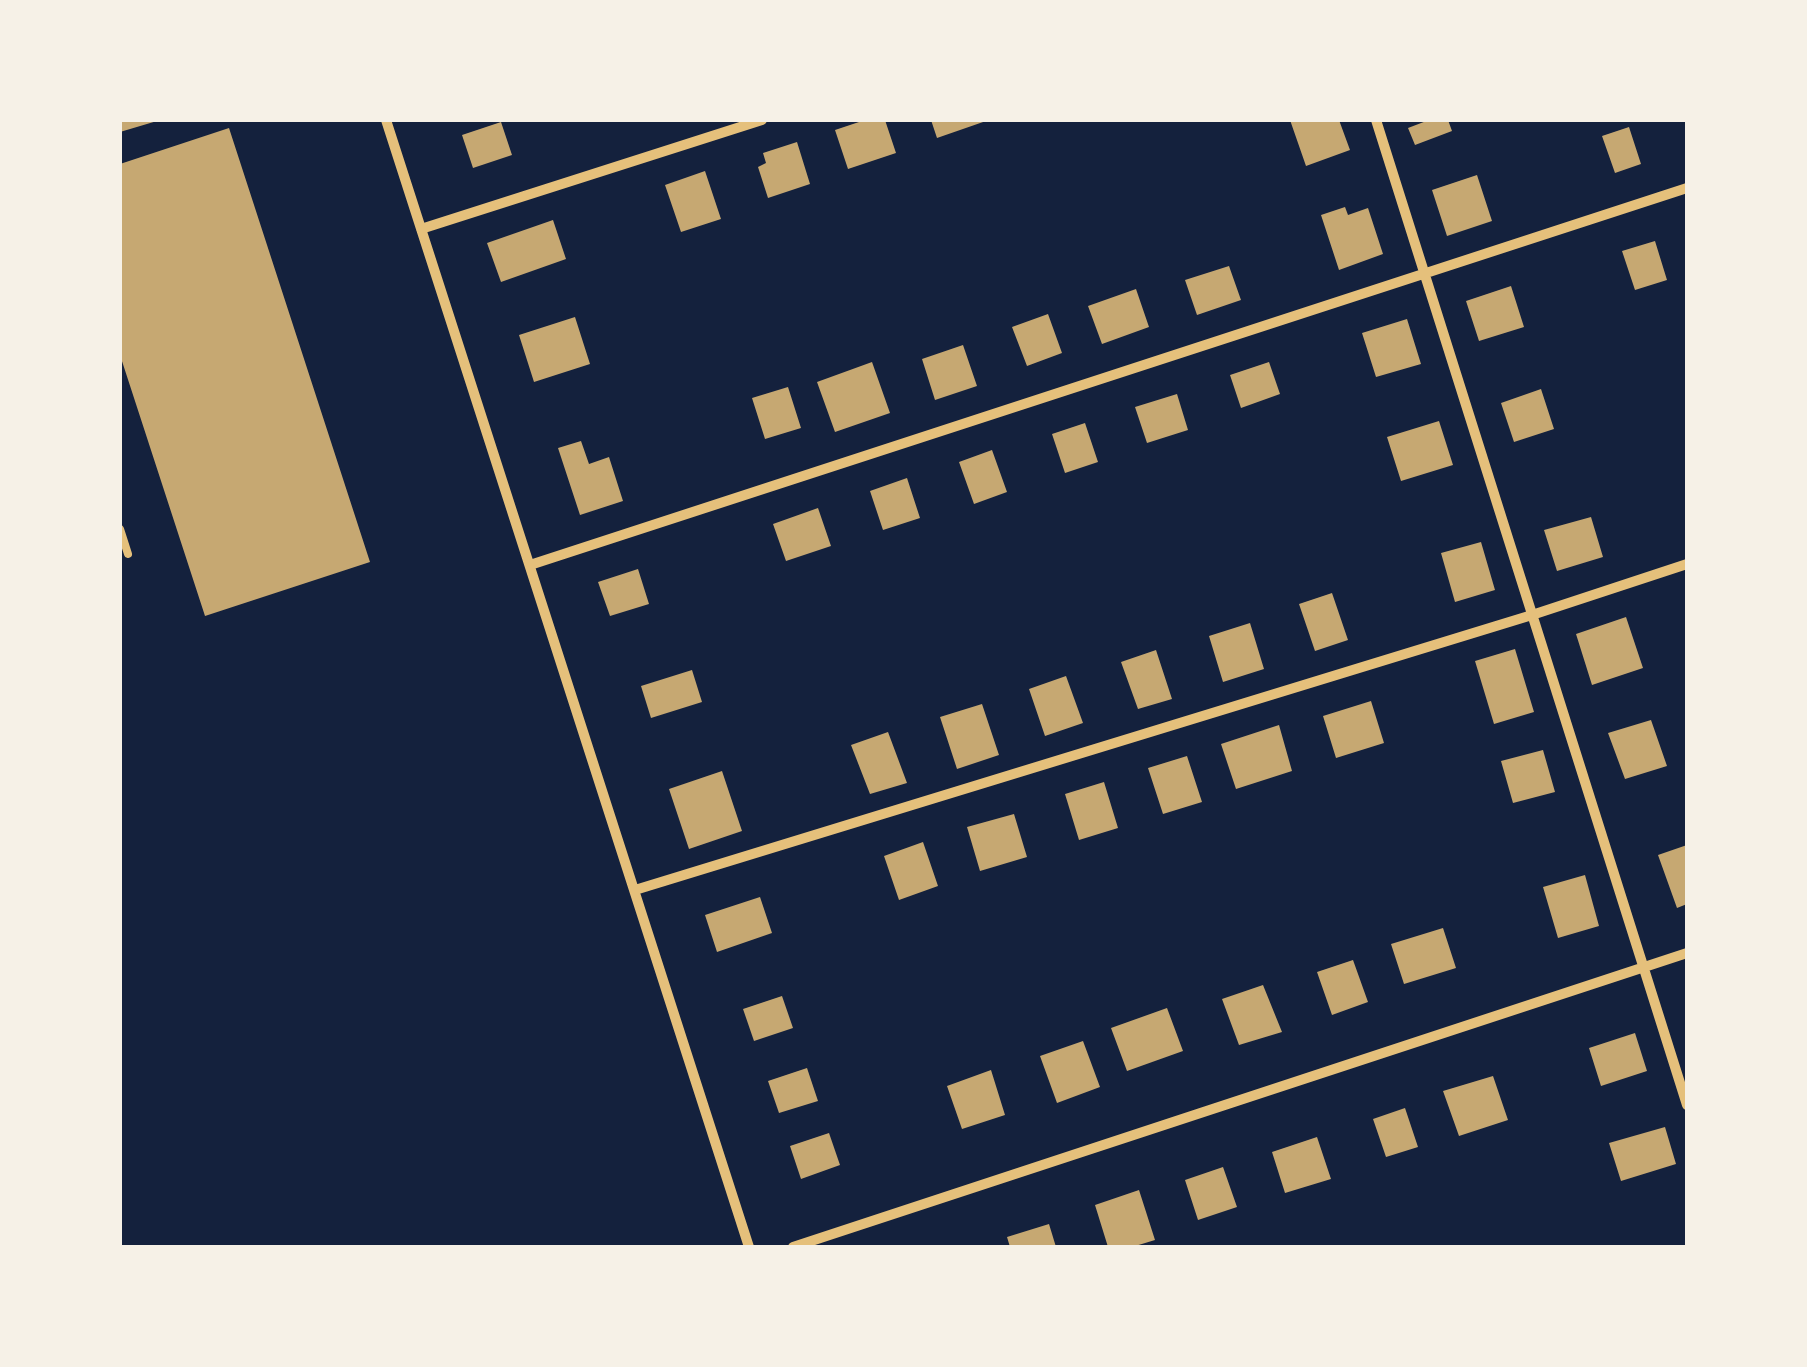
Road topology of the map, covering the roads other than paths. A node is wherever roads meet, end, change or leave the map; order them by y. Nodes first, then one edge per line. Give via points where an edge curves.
1 (386, 120) edge
2 (762, 120) edge
3 (1376, 120) edge
4 (1687, 188) edge
5 (422, 229) junction
6 (1424, 274) junction
7 (120, 529) edge
8 (128, 554) dead end
9 (1687, 564) edge
10 (530, 565) junction
11 (1532, 616) junction
12 (634, 890) junction
13 (1687, 953) edge
14 (1644, 967) junction
15 (1687, 1105) edge
16 (750, 1247) edge
17 (793, 1247) edge

1 - 5 street
2 - 5 street
3 - 6 street
4 - 6 street
5 - 10 street
6 - 10 street
6 - 11 street
7 - 8 lane
9 - 11 street
10 - 12 street
11 - 12 street
11 - 14 street
12 - 16 street
13 - 14 street
14 - 15 street
14 - 17 street

